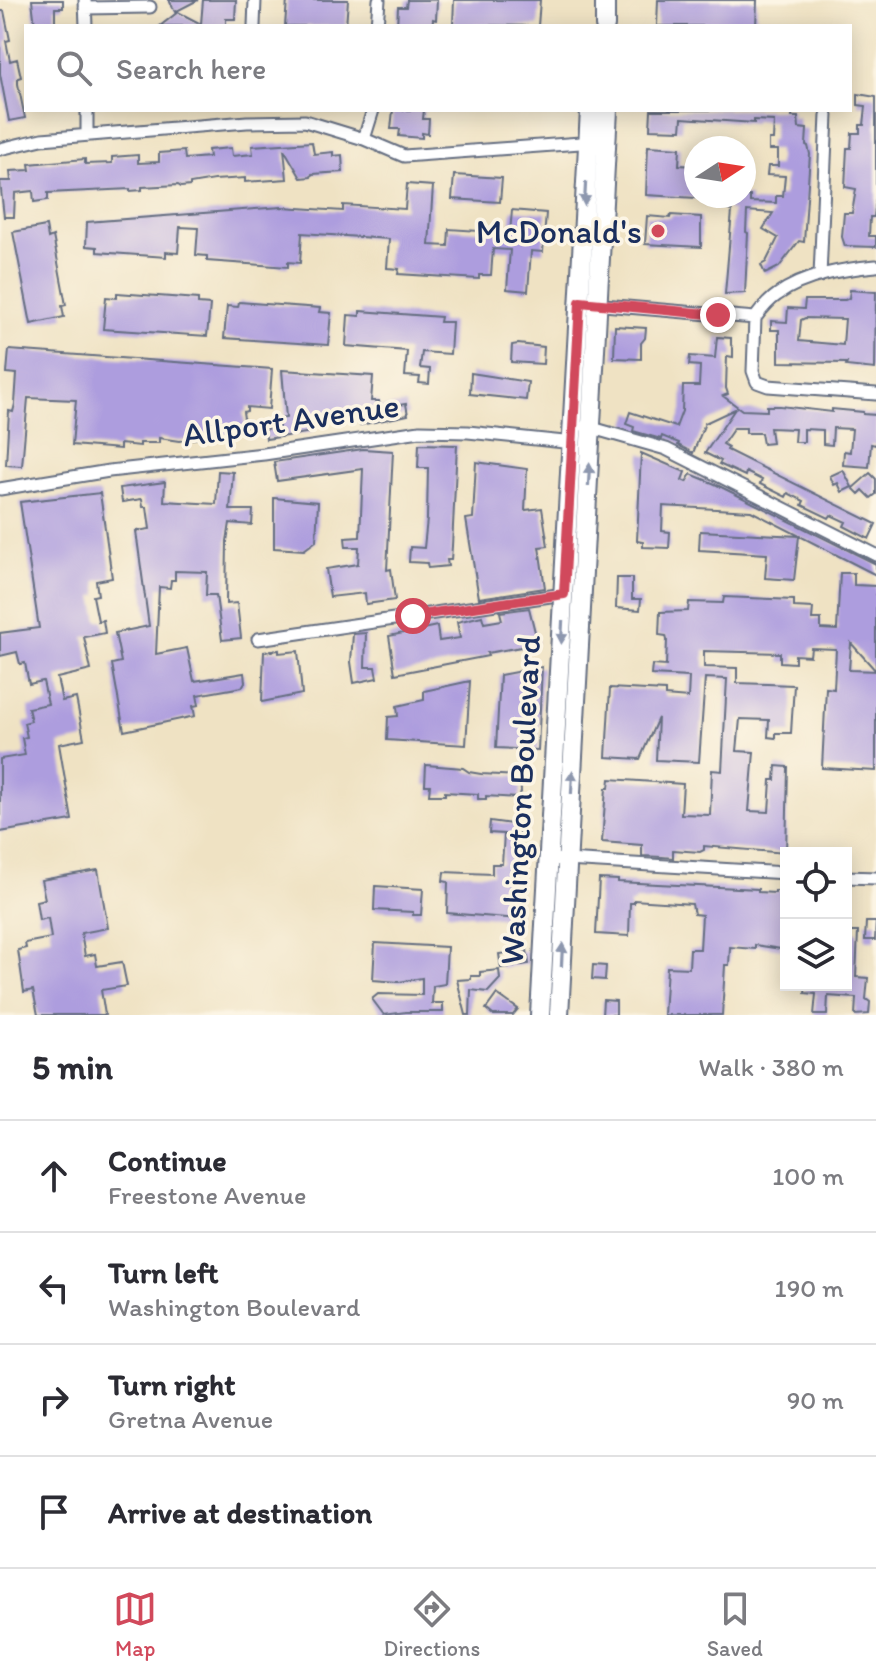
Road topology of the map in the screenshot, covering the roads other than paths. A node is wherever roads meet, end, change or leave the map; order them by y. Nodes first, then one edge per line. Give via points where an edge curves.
1 (255, 0) edge
2 (379, 0) edge
3 (595, 0) edge
4 (605, 0) edge
5 (613, 0) edge
6 (85, 4) edge
7 (150, 7) dead end
8 (86, 24) edge
9 (254, 24) edge
10 (377, 24) edge
11 (594, 24) edge
12 (605, 24) edge
13 (612, 24) edge
14 (87, 112) edge
15 (372, 112) edge
16 (590, 112) edge
17 (607, 112) edge
18 (827, 115) dead end
19 (248, 116) edge
20 (87, 135) junction
21 (364, 139) junction
22 (597, 141) junction
23 (0, 149) edge
24 (876, 266) edge
25 (820, 276) junction
26 (589, 303) junction
27 (755, 318) junction
28 (876, 394) edge
29 (585, 438) junction
30 (0, 489) edge
31 (876, 555) edge
32 (564, 594) junction
33 (258, 639) dead end
34 (559, 859) junction
35 (780, 873) edge
36 (852, 877) edge
37 (876, 878) edge
38 (540, 1015) edge
39 (559, 1015) edge

1 - 9 street
2 - 10 street
3 - 11 main road
4 - 12 main road
5 - 13 main road
6 - 7 street
6 - 8 street
14 - 20 street
15 - 21 street
16 - 22 main road, Washington Boulevard
17 - 22 main road, Washington Boulevard
18 - 25 street
19 - 20 street
19 - 21 street via 305,121
20 - 23 street
21 - 22 street via 404,156
22 - 26 main road, Washington Boulevard
24 - 25 street
25 - 27 street via 779,293
26 - 27 street
26 - 29 main road, Washington Boulevard
26 - 29 main road, Washington Boulevard via 573,422
27 - 28 street via 757,382
29 - 30 street, Allport Avenue via 420,431
29 - 31 street, Allport Avenue via 666,449
29 - 32 main road, Washington Boulevard
34 -> 29 main road, Washington Boulevard
32 - 33 street
32 -> 34 main road, Washington Boulevard
34 - 35 street
34 - 38 main road, Washington Boulevard
39 -> 34 main road, Washington Boulevard
36 - 37 street

